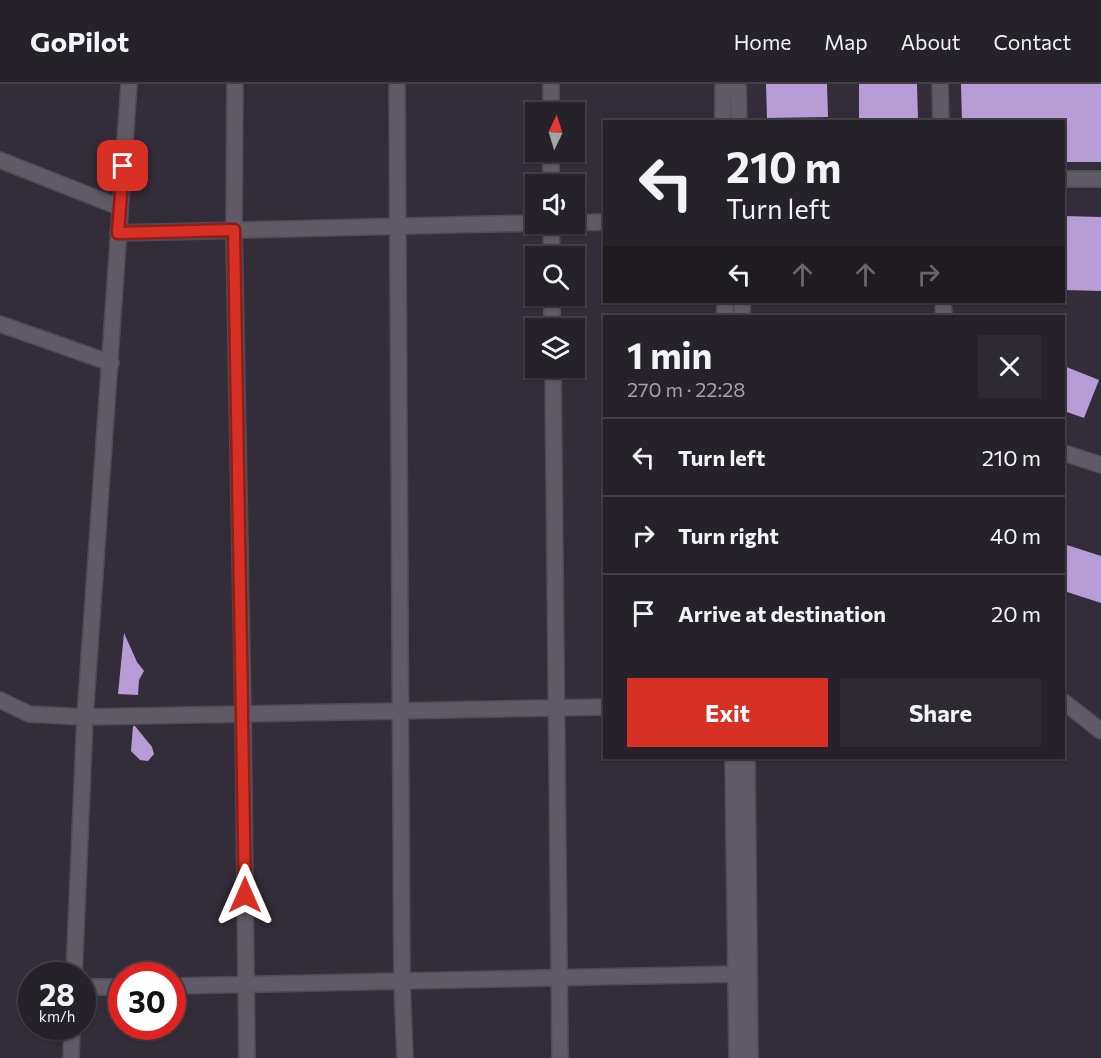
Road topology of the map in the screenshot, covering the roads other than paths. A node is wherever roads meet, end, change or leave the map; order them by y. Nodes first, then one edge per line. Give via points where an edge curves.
1 (129, 84) edge
2 (235, 84) edge
3 (397, 84) edge
4 (551, 84) edge
5 (723, 84) edge
6 (738, 84) edge
7 (940, 84) edge
8 (551, 102) edge
9 (723, 120) edge
10 (739, 120) edge
11 (941, 120) edge
12 (0, 160) edge
13 (1065, 179) edge
14 (1101, 179) edge
15 (119, 207) junction
16 (585, 222) edge
17 (603, 222) edge
18 (525, 223) edge
19 (398, 226) junction
20 (234, 230) junction
21 (118, 233) junction
22 (0, 324) edge
23 (111, 363) junction
24 (553, 378) edge
25 (1065, 453) edge
26 (1101, 465) edge
27 (0, 700) edge
28 (1065, 703) edge
29 (603, 707) edge
30 (556, 710) junction
31 (401, 711) junction
32 (243, 714) junction
33 (85, 717) junction
34 (1101, 731) edge
35 (733, 759) edge
36 (747, 759) edge
37 (75, 962) edge
38 (736, 974) junction
39 (559, 978) junction
40 (402, 983) junction
41 (246, 986) junction
42 (186, 987) edge
43 (72, 1040) edge
44 (71, 1058) edge
45 (247, 1058) edge
46 (405, 1058) edge
47 (560, 1058) edge
48 (737, 1058) edge
49 (750, 1058) edge

1 - 15 street
2 - 20 street
3 - 19 street
4 - 8 street
5 - 9 street
6 - 10 street
7 - 11 street
12 - 15 street
13 - 14 street
15 - 21 street
16 - 17 street
18 - 19 street
19 - 20 street
19 - 31 street
20 - 21 street
20 - 32 street
21 - 23 street
22 - 23 street
23 - 33 street
24 - 30 street
25 - 26 street
27 - 33 street via 29,714
28 - 34 street
29 - 30 street
30 - 31 street
30 - 39 street
31 - 32 street
31 - 40 street
32 - 33 street
32 - 41 street
33 - 37 street
35 - 38 street
36 - 49 street
38 - 39 street
38 - 48 street
39 - 40 street
39 - 47 street
40 - 41 street
40 - 46 street
41 - 42 street
41 - 45 street
43 - 44 street

